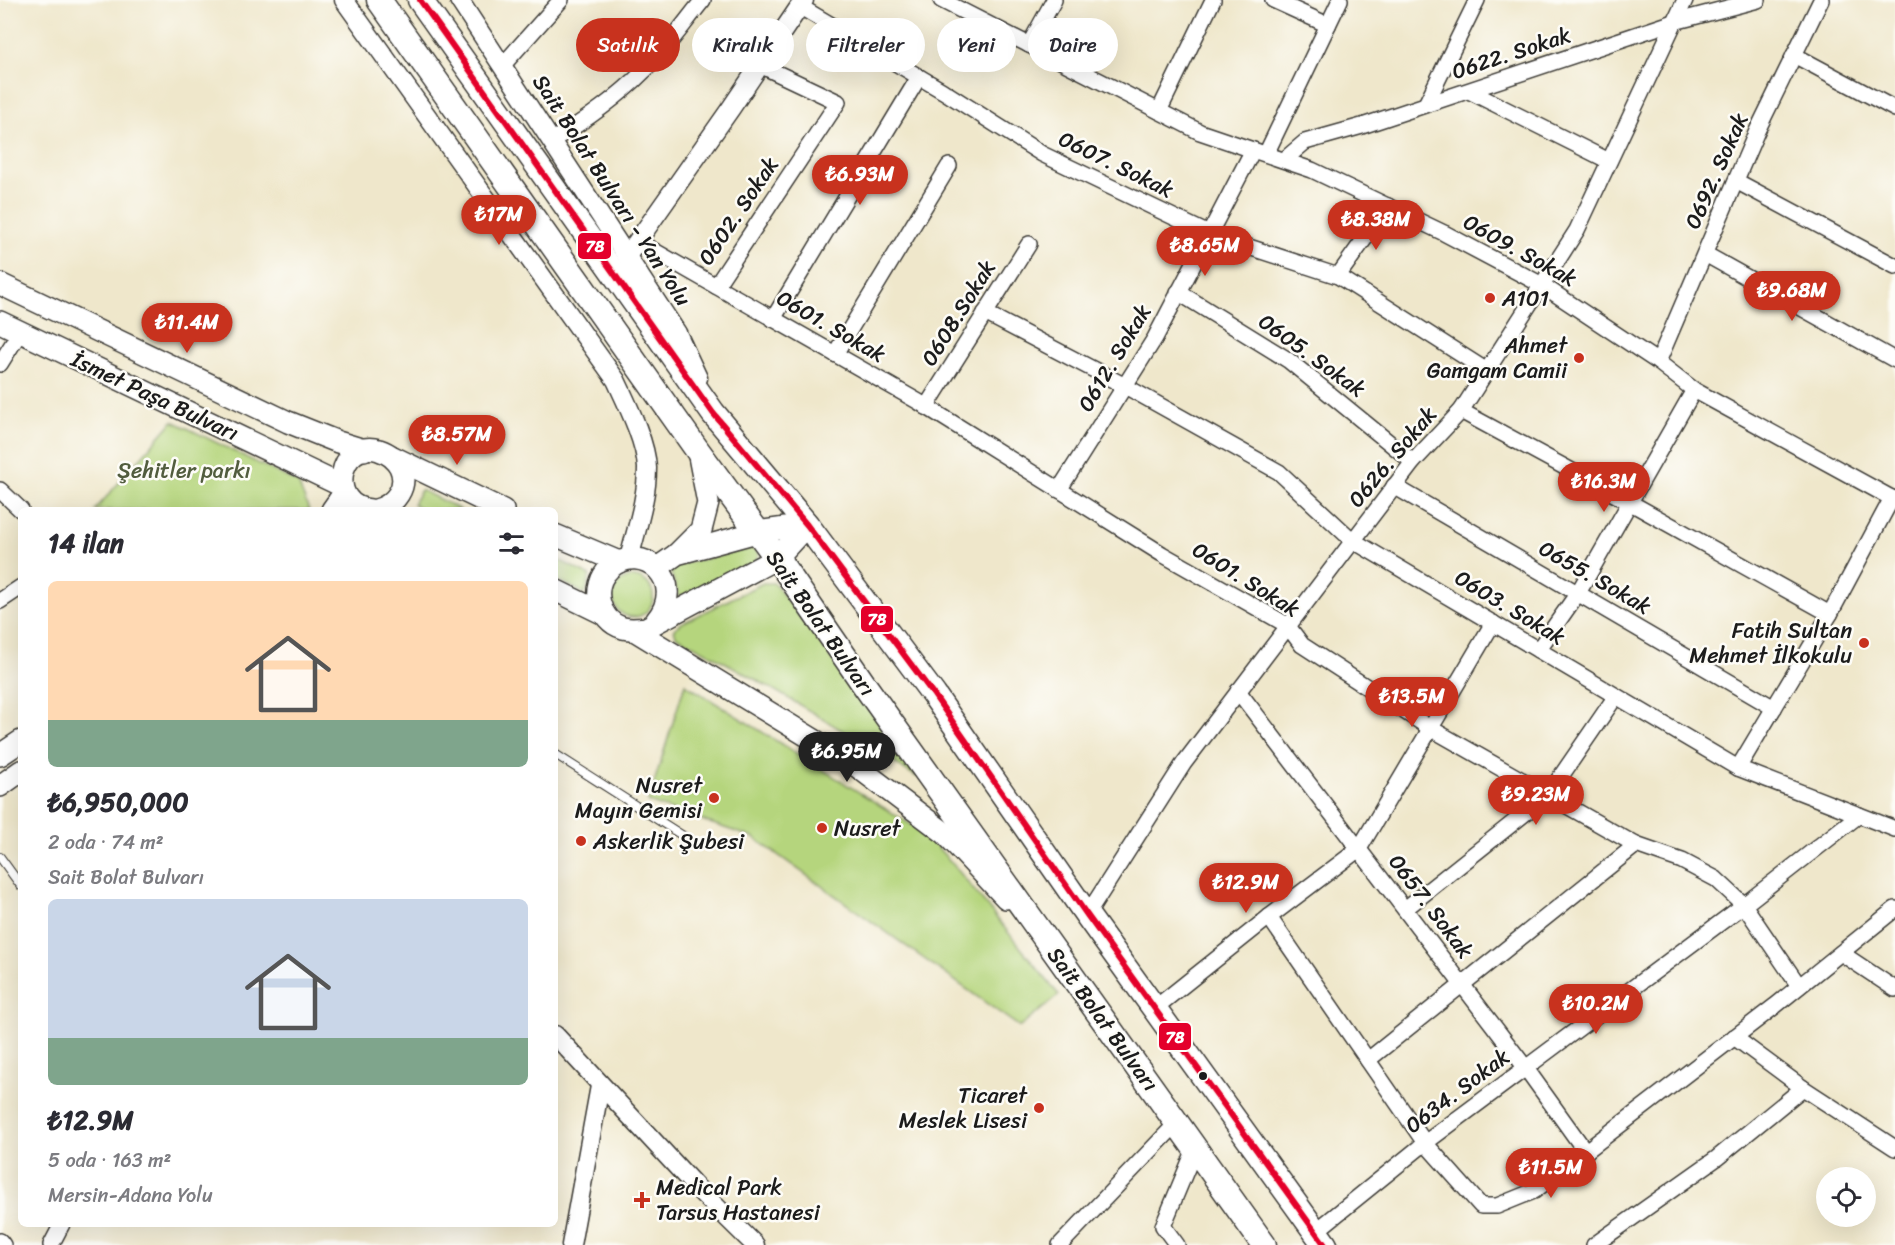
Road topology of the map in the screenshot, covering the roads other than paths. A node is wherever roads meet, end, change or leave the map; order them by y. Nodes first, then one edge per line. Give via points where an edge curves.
1 (344, 0) edge
2 (379, 0) edge
3 (420, 0) edge
4 (459, 0) edge
5 (561, 0) edge
6 (703, 0) edge
7 (941, 0) edge
8 (1054, 0) edge
9 (1213, 0) edge
10 (1273, 0) edge
11 (1340, 0) edge
12 (1477, 0) edge
13 (1685, 0) edge
14 (1758, 0) edge
15 (1821, 0) edge
16 (801, 3) edge
17 (791, 18) edge
18 (1044, 18) edge
19 (1674, 22) junction
20 (1328, 25) junction
21 (1028, 44) edge
22 (1794, 55) junction
23 (502, 66) junction
24 (755, 72) edge
25 (775, 72) edge
26 (1082, 72) edge
27 (920, 77) junction
28 (1469, 91) junction
29 (1426, 104) junction
30 (1895, 109) edge
31 (1159, 111) junction
32 (551, 141) junction
33 (1259, 152) junction
34 (1284, 160) junction
35 (1609, 161) junction
36 (949, 166) dead end
37 (1736, 181) junction
38 (1388, 206) junction
39 (1209, 234) junction
40 (1029, 244) dead end
41 (632, 248) junction
42 (1705, 254) junction
43 (1895, 266) edge
44 (1338, 276) junction
45 (0, 284) edge
46 (1542, 285) junction
47 (716, 286) junction
48 (1178, 292) junction
49 (985, 313) junction
50 (773, 319) junction
51 (0, 322) edge
52 (20, 332) junction
53 (835, 354) junction
54 (1895, 360) edge
55 (1659, 362) junction
56 (0, 364) edge
57 (1487, 371) junction
58 (1125, 386) junction
59 (1694, 390) junction
60 (926, 407) junction
61 (1461, 411) junction
62 (713, 413) junction
63 (364, 450) junction
64 (698, 451) junction
65 (393, 457) junction
66 (1413, 462) junction
67 (1394, 486) junction
68 (343, 489) junction
69 (0, 490) edge
70 (1059, 490) junction
71 (1893, 499) edge
72 (1629, 502) junction
73 (18, 507) edge
74 (334, 507) edge
75 (363, 507) edge
76 (384, 507) edge
77 (498, 507) edge
78 (807, 525) junction
79 (757, 531) junction
80 (558, 536) edge
81 (1352, 540) junction
82 (677, 554) junction
83 (777, 558) junction
84 (624, 561) junction
85 (657, 568) junction
86 (18, 589) edge
87 (558, 591) edge
88 (1578, 593) junction
89 (0, 601) edge
90 (604, 614) junction
91 (1830, 614) junction
92 (656, 621) junction
93 (1493, 623) junction
94 (1287, 625) junction
95 (634, 630) junction
96 (1538, 650) junction
97 (1238, 691) junction
98 (1616, 696) junction
99 (1774, 708) junction
100 (1430, 729) junction
101 (18, 743) edge
102 (0, 755) edge
103 (558, 756) edge
104 (1738, 768) junction
105 (1548, 795) junction
106 (1859, 815) junction
107 (1895, 829) edge
108 (691, 841) dead end
109 (1636, 845) junction
110 (1359, 849) junction
111 (0, 857) edge
112 (18, 882) edge
113 (1744, 905) junction
114 (1405, 909) junction
115 (1895, 909) edge
116 (1087, 915) junction
117 (1269, 917) junction
118 (1052, 948) junction
119 (1841, 953) junction
120 (1462, 984) junction
121 (1799, 987) junction
122 (1895, 989) edge
123 (1155, 1008) junction
124 (1734, 1037) junction
125 (558, 1038) edge
126 (1368, 1060) junction
127 (1526, 1067) junction
128 (600, 1086) junction
129 (1803, 1088) junction
130 (1177, 1123) junction
131 (1425, 1143) junction
132 (1895, 1148) edge
133 (1195, 1149) junction
134 (1586, 1152) junction
135 (60, 1227) edge
136 (1320, 1238) edge
137 (0, 1241) edge
138 (3, 1245) edge
139 (51, 1245) edge
140 (571, 1245) edge
141 (755, 1245) edge
142 (1060, 1245) edge
143 (1177, 1245) edge
144 (1264, 1245) edge
145 (1594, 1245) edge

1 - 84 street via 616,380 637,429 647,466 644,500
2 - 64 highway, Sait Bolat Bulvarı
3 - 62 highway
4 - 23 street, Sait Bolat Bulvarı - Yan Yolu
5 - 23 street
6 - 32 street via 645,70 579,124
7 - 21 street, 0609. Sokak
8 - 18 street
9 - 31 street
10 - 20 street
11 - 20 street, 0612. Sokak
12 - 29 street
13 - 19 street, 0626. Sokak
14 - 19 street, 0622. Sokak
15 - 22 street, 0692. Sokak
16 - 17 street
16 - 27 street, 0607. Sokak
19 - 28 street, 0622. Sokak
19 - 35 street, 0626. Sokak
20 - 33 street, 0612. Sokak
22 - 30 street
22 - 37 street, 0692. Sokak
23 - 32 street, Sait Bolat Bulvarı - Yan Yolu
24 - 41 street
25 - 47 street, 0602. Sokak via 838,102
26 - 31 street, 0609. Sokak
27 - 39 street, 0607. Sokak via 1042,154
27 - 50 street
28 - 29 street, 0622. Sokak
28 - 35 street
29 - 34 street, 0622. Sokak via 1305,142
31 - 33 street, 0609. Sokak via 1200,132
32 - 41 street, Sait Bolat Bulvarı - Yan Yolu
33 - 34 street, 0609. Sokak
33 - 39 street, 0612. Sokak
34 - 38 street, 0609. Sokak
35 - 46 street, 0626. Sokak via 1577,230
36 - 53 street
37 - 42 street, 0692. Sokak
37 - 43 street
38 - 44 street
38 - 46 street, 0609. Sokak
39 - 44 street, 0607. Sokak
39 - 48 street, 0612. Sokak
40 - 49 street, 0608.Sokak
41 - 47 street, 0601. Sokak
41 - 62 street, Sait Bolat Bulvarı - Yan Yolu via 678,333
42 - 54 street
42 - 55 street, 0692. Sokak
44 - 57 street, 0607. Sokak
45 - 63 main road, İsmet Paşa Bulvarı via 288,422
46 - 55 street, 0609. Sokak
46 - 57 street, 0626. Sokak
47 - 50 street, 0601. Sokak
48 - 58 street, 0612. Sokak
48 - 66 street, 0605. Sokak via 1288,360
49 - 58 street, 0603. Sokak
49 - 60 street, 0608.Sokak
50 - 53 street, 0601. Sokak
51 - 52 main road, İsmet Paşa Bulvarı
52 - 56 street
52 - 68 main road, İsmet Paşa Bulvarı
53 - 60 street, 0601. Sokak
55 - 59 street, 0609. Sokak
57 - 61 street, 0626. Sokak
58 - 70 street, 0612. Sokak
58 - 81 street, 0603. Sokak via 1279,472
59 - 71 street, 0609. Sokak
59 - 72 street
60 - 70 street, 0601. Sokak
61 - 66 street, 0626. Sokak
61 - 72 street
62 - 78 highway
63 - 65 main road via 374,449
63 - 68 main road via 348,460 343,469
64 - 79 highway, Sait Bolat Bulvarı
64 - 82 main road via 708,502 701,530
65 - 76 main road via 402,475 402,485 393,502
65 - 77 main road
66 - 67 street, 0626. Sokak
67 - 81 street, 0626. Sokak
67 - 88 street, 0655. Sokak
68 - 74 main road
68 - 75 main road via 355,506
69 - 73 street
70 - 94 street, 0601. Sokak
71 - 91 street
72 - 88 street
72 - 91 street
78 - 79 main road
78 - 83 main road
78 - 116 highway via 934,695
79 - 82 main road
79 - 83 highway, Sait Bolat Bulvarı
80 - 84 main road
81 - 93 street, 0603. Sokak
81 - 94 street, 0626. Sokak
82 - 85 main road
83 - 92 main road
83 - 118 highway, Sait Bolat Bulvarı
84 - 85 main road via 639,560
84 - 90 main road via 609,569 602,579 598,590
85 - 92 main road via 668,589 668,601
86 - 89 street
87 - 90 main road
88 - 96 street
88 - 99 street, 0655. Sokak
90 - 95 main road via 622,628
91 - 99 street
92 - 95 main road
93 - 96 street, 0603. Sokak
93 - 100 street
94 - 97 street, 0626. Sokak
94 - 100 street, 0601. Sokak via 1302,645
95 - 118 main road via 855,765 946,834
96 - 98 street, 0603. Sokak
97 - 110 street, 0657. Sokak
97 - 116 street, 0626. Sokak via 1184,763
98 - 104 street, 0603. Sokak
98 - 105 street
99 - 104 street
100 - 105 street, 0601. Sokak
100 - 110 street
101 - 102 main road
103 - 108 lane
104 - 106 street, 0603. Sokak
105 - 109 street, 0601. Sokak
105 - 114 street
106 - 107 street, 0603. Sokak
106 - 113 street, 0634. Sokak
109 - 113 street, 0601. Sokak via 1682,861 1716,879
109 - 120 street
110 - 114 street, 0657. Sokak
110 - 117 street
111 - 112 lane
113 - 121 street, 0601. Sokak
113 - 127 street, 0634. Sokak
114 - 120 street, 0657. Sokak
115 - 119 street
116 - 123 highway
117 - 123 street
117 - 126 street
118 - 130 highway, Sait Bolat Bulvarı
119 - 121 street
119 - 122 street
120 - 126 street
120 - 127 street, 0657. Sokak
121 - 124 street
123 - 136 highway
124 - 129 street
124 - 134 street
125 - 128 street
126 - 131 street
127 - 131 street, 0634. Sokak
127 - 134 street, 0657. Sokak
128 - 140 street
128 - 141 street
129 - 132 street
129 - 145 street via 1717,1158
130 - 133 highway, Sait Bolat Bulvarı
130 - 142 street
131 - 134 street via 1481,1206 1497,1206 1534,1191
131 - 136 street, 0634. Sokak
133 - 143 street via 1163,1226
133 - 144 highway, Sait Bolat Bulvarı
135 - 139 street
137 - 138 street

